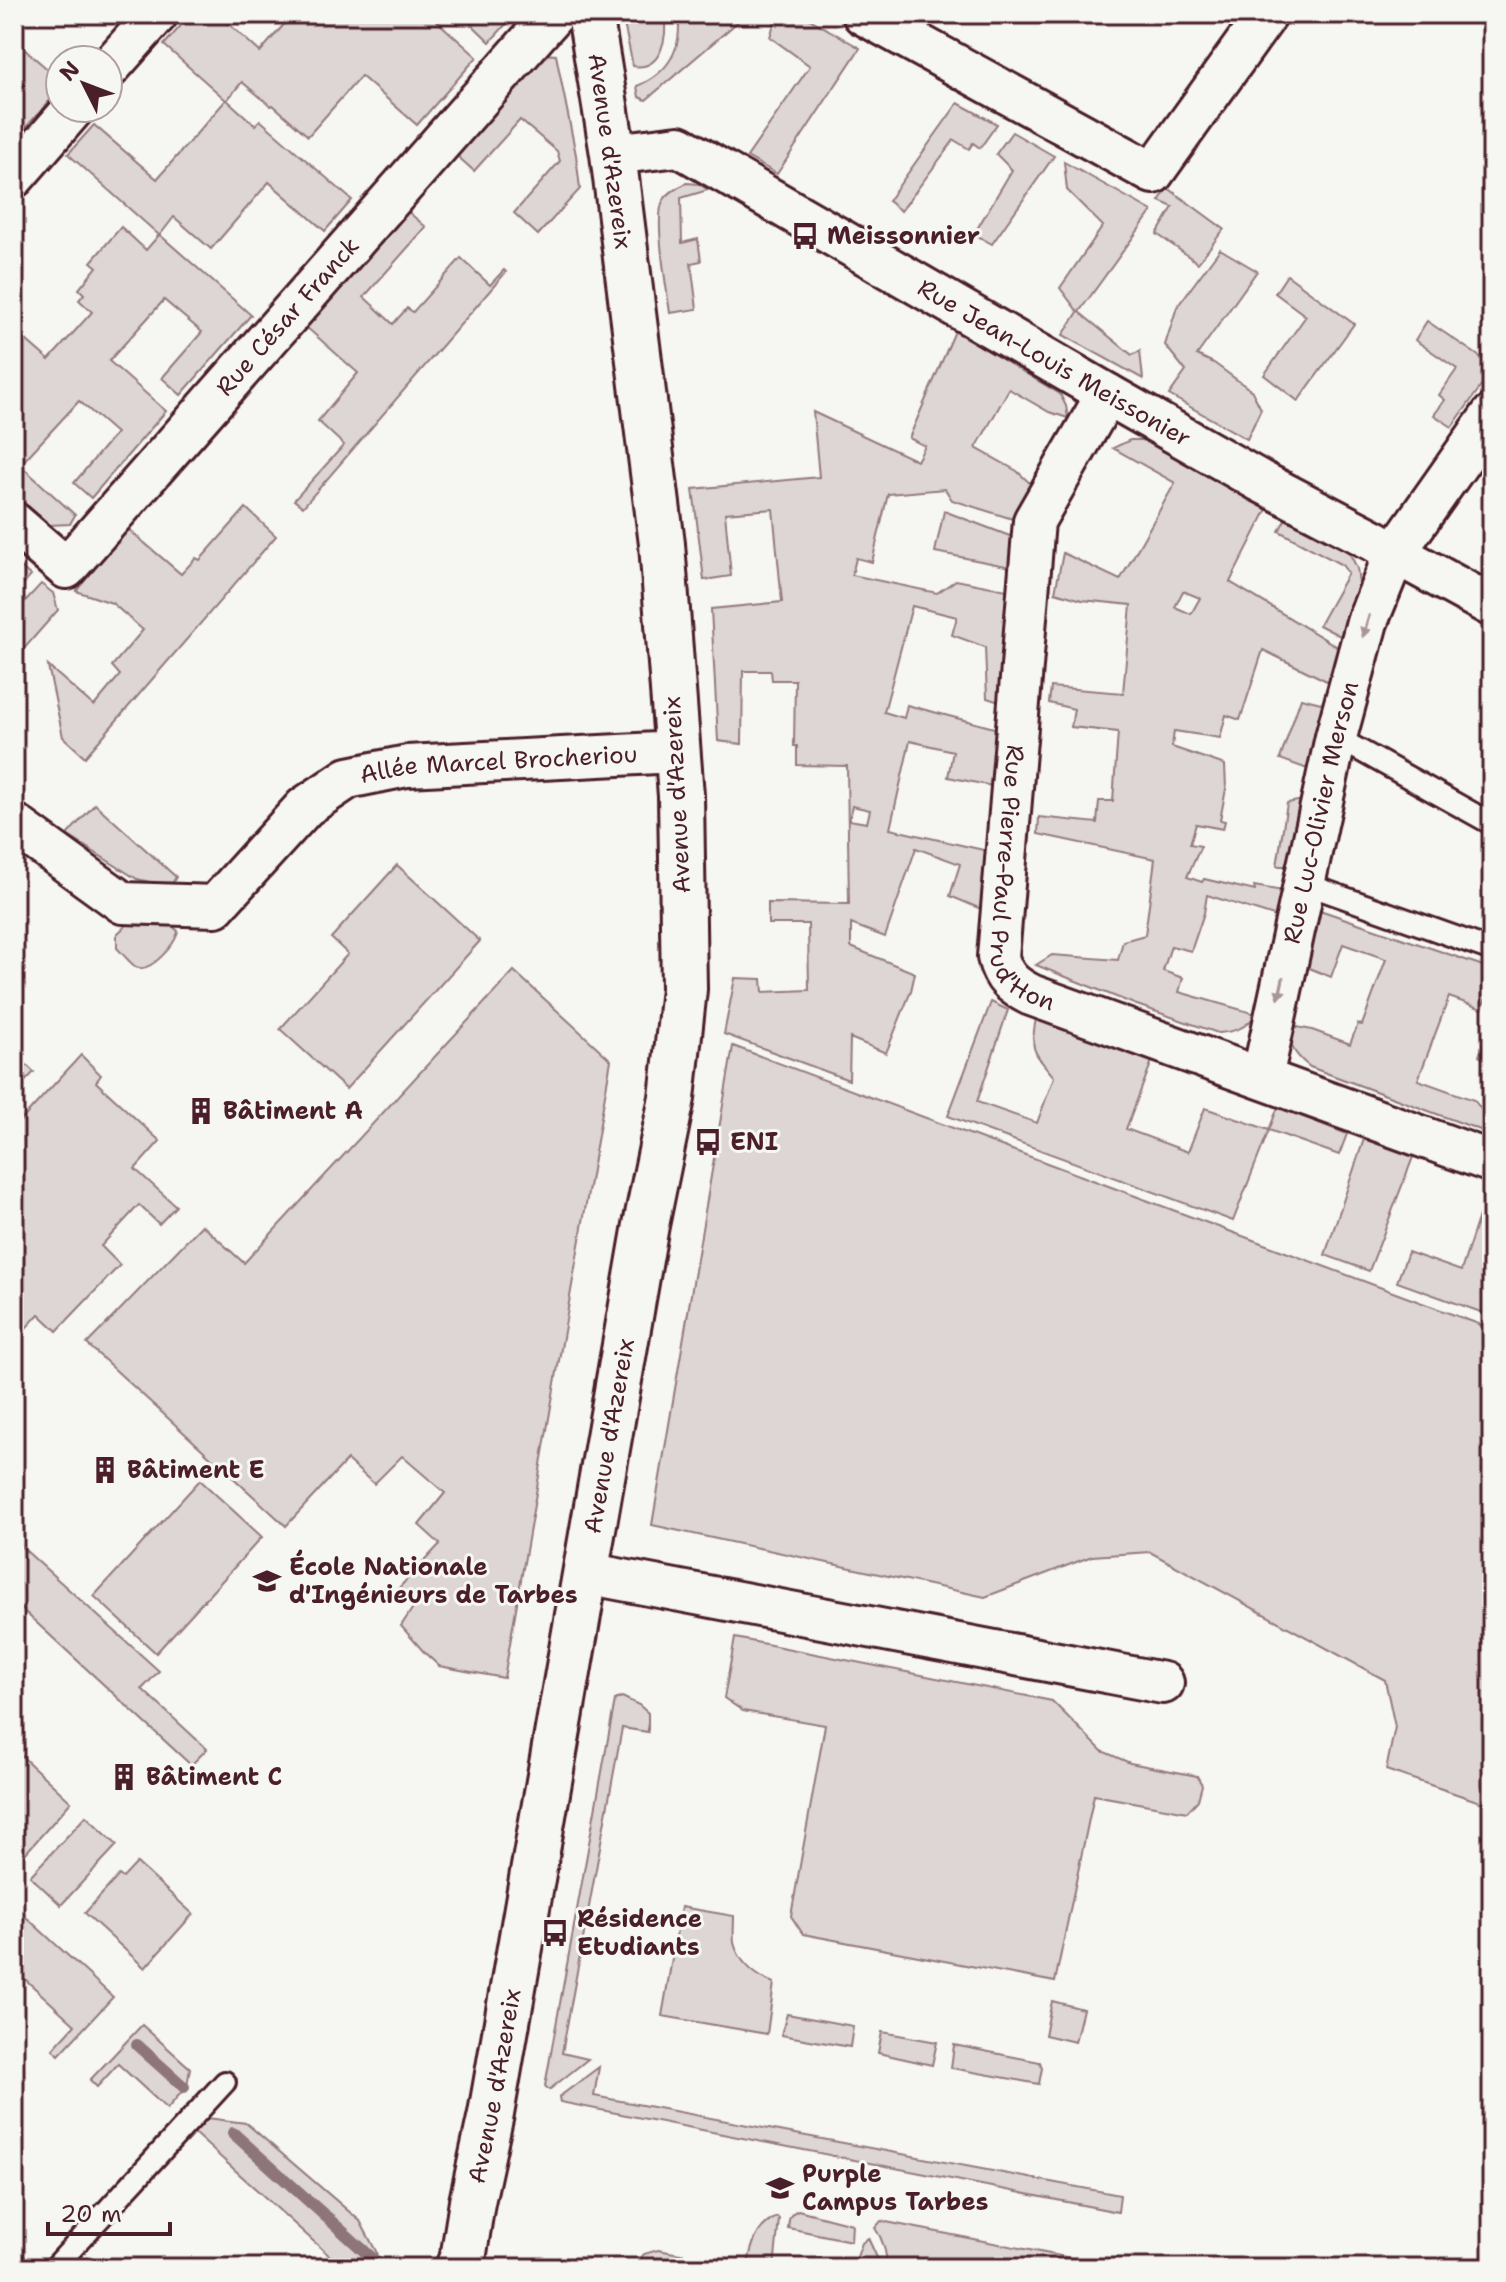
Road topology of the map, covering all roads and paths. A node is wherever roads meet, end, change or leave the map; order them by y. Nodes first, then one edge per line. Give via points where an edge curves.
1 (157, 14) edge
2 (554, 14) edge
3 (590, 14) edge
4 (863, 14) edge
5 (1267, 14) edge
6 (124, 51) edge
7 (60, 124) edge
8 (613, 154) junction
9 (14, 177) edge
10 (1107, 394) junction
11 (1492, 415) edge
12 (14, 523) edge
13 (1395, 553) junction
14 (1492, 606) edge
15 (1336, 737) junction
16 (676, 752) junction
17 (14, 824) edge
18 (1492, 824) edge
19 (1303, 883) junction
20 (1492, 950) edge
21 (1262, 1078) junction
22 (1492, 1162) edge
23 (586, 1573) junction
24 (1163, 1683) dead end
25 (225, 2082) dead end
26 (55, 2268) edge
27 (458, 2268) edge

1 - 6 street
2 - 12 street, Rue César Franck via 66,568
3 - 8 main road, Avenue d'Azereix
4 - 5 street via 1153,173
7 - 9 street
8 - 10 street, Rue Jean-Louis Meissonier via 679,146
8 - 16 main road, Avenue d'Azereix via 662,544
10 - 13 street, Rue Jean-Louis Meissonier
10 - 21 street, Rue Pierre-Paul Prud'Hon via 1034,521 998,957 1007,980 1031,995
11 - 13 street, Rue Luc-Olivier Merson
13 - 14 street, Rue Jean-Louis Meissonier
13 -> 15 street, Rue Luc-Olivier Merson via 1367,622
15 - 18 lane
15 - 19 street, Rue Luc-Olivier Merson
16 - 17 street, Allée Marcel Brocheriou via 407,766 348,778 305,807 215,906 123,903
16 - 23 main road, Avenue d'Azereix via 684,989 672,1098
19 - 20 lane
19 -> 21 street, Rue Luc-Olivier Merson
21 - 22 street, Rue Pierre-Paul Prud'Hon
23 - 24 street
23 - 27 main road, Avenue d'Azereix via 491,2114
25 - 26 lane

